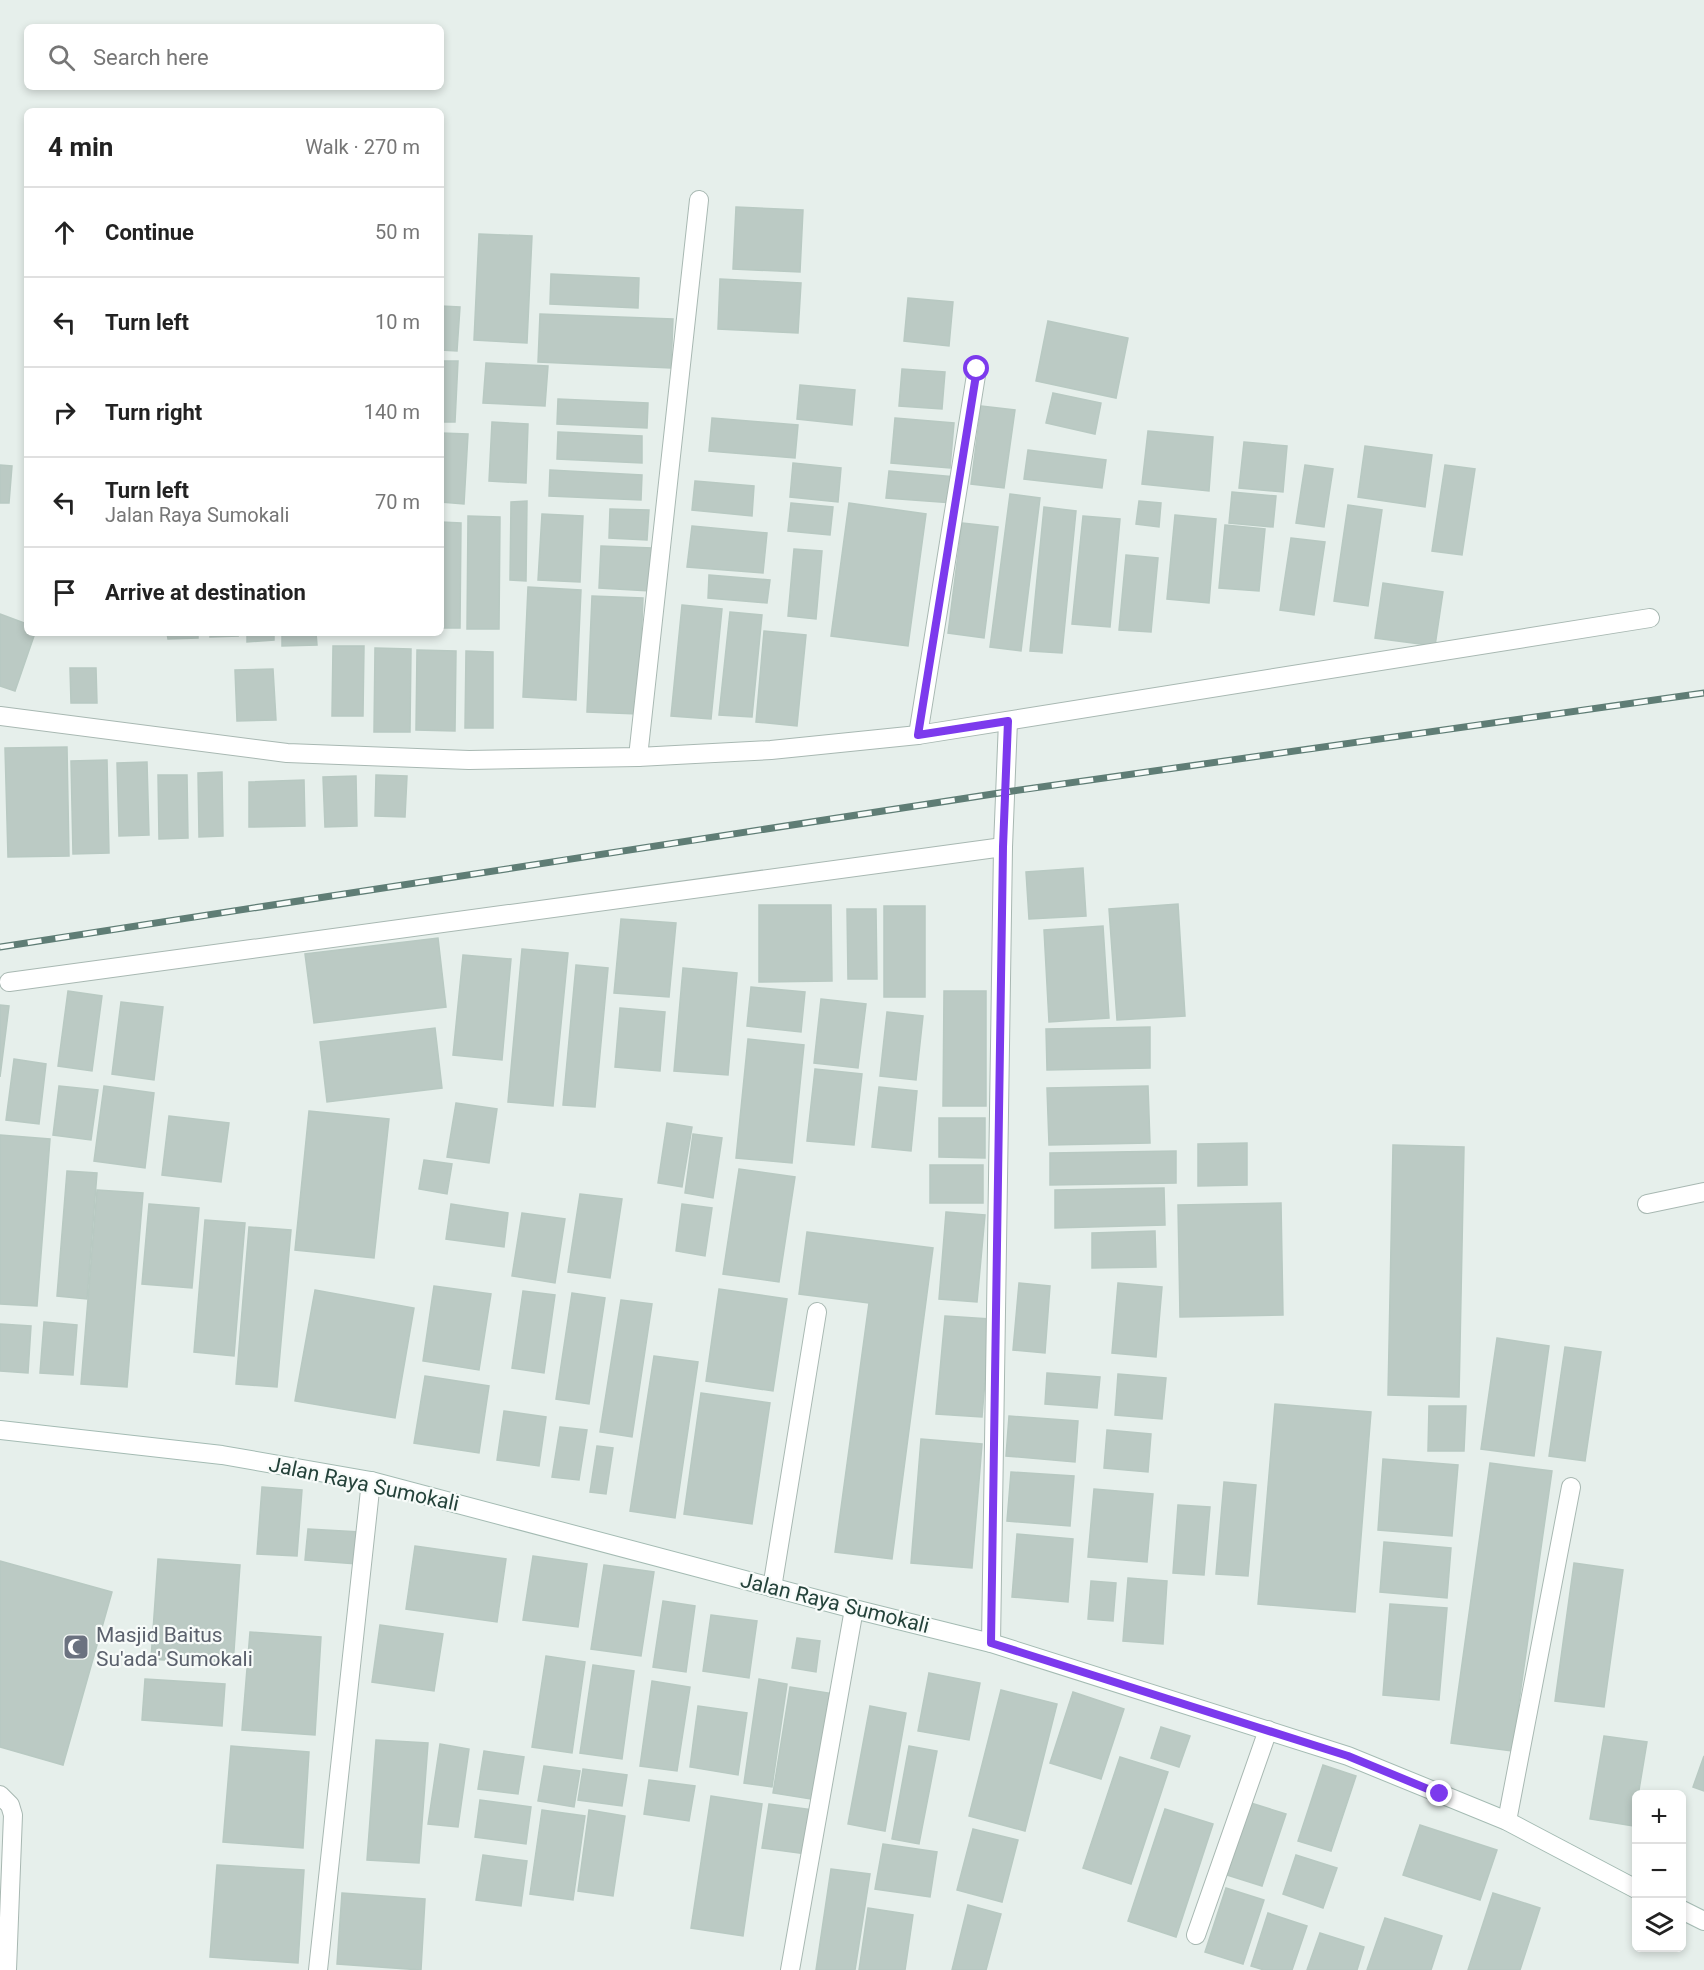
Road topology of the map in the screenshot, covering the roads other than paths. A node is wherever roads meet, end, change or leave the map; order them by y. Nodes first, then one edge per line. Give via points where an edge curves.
1 (699, 200) dead end
2 (977, 369) dead end
3 (1650, 618) dead end
4 (0, 716) edge
5 (1008, 721) junction
6 (918, 735) junction
7 (638, 757) junction
8 (1003, 847) junction
9 (9, 982) dead end
10 (1704, 1192) edge
11 (1647, 1204) dead end
12 (817, 1312) dead end
13 (0, 1430) edge
14 (371, 1481) junction
15 (1571, 1487) dead end
16 (772, 1588) junction
17 (854, 1609) junction
18 (991, 1643) junction
19 (1268, 1730) junction
20 (0, 1795) edge
21 (1507, 1821) junction
22 (1632, 1887) edge
23 (1686, 1912) edge
24 (1704, 1921) edge
25 (1196, 1935) dead end
26 (7, 1970) edge
27 (318, 1970) edge
28 (790, 1970) edge

1 - 7 street
2 - 6 street
3 - 5 street
4 - 7 street via 287,753 469,760
5 - 6 street
5 - 8 street
6 - 7 street via 771,750
8 - 9 street
8 - 18 street
10 - 11 street
12 - 16 street
13 - 14 street, Jalan Raya Sumokali via 222,1455
14 - 16 street, Jalan Raya Sumokali
14 - 27 street
15 - 21 street
16 - 17 street, Jalan Raya Sumokali
17 - 18 street, Jalan Raya Sumokali
17 - 28 street
18 - 19 street, Jalan Raya Sumokali
19 - 21 street, Jalan Raya Sumokali via 1348,1756
19 - 25 street
20 - 26 street via 13,1815
21 - 22 street, Jalan Raya Sumokali
23 - 24 street

